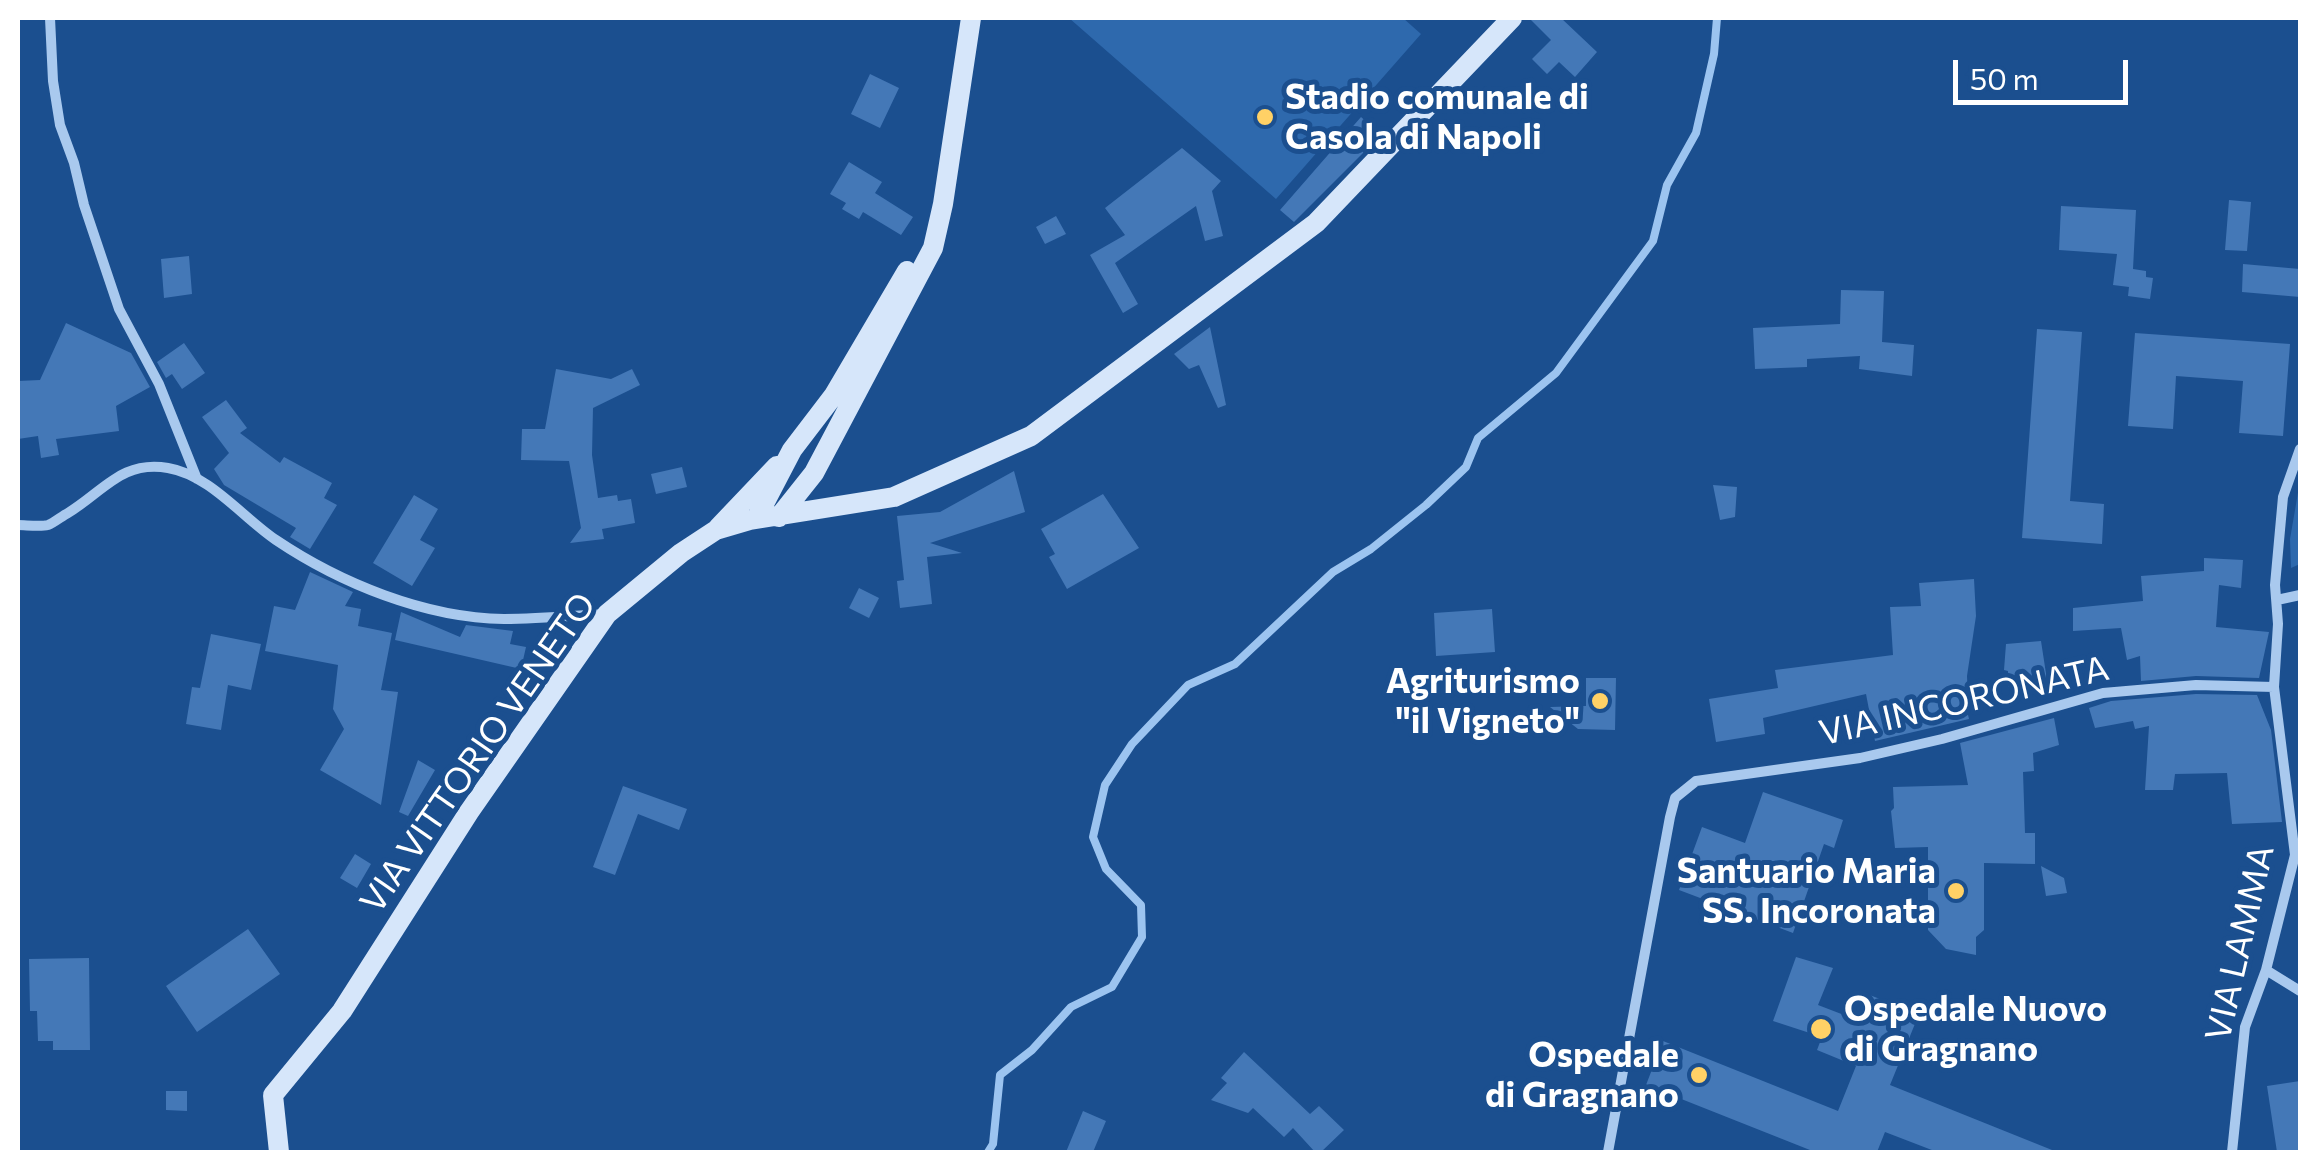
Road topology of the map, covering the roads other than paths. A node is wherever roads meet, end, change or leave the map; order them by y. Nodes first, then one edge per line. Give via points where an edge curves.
1 (50, 18) edge
2 (971, 18) edge
3 (1512, 18) edge
4 (943, 204) junction
5 (2300, 449) edge
6 (792, 450) junction
7 (197, 480) junction
8 (779, 517) junction
9 (756, 520) junction
10 (18, 525) edge
11 (716, 530) junction
12 (2300, 595) edge
13 (2276, 600) junction
14 (607, 614) junction
15 (2274, 687) junction
16 (2266, 970) junction
17 (2300, 990) edge
18 (279, 1152) edge
19 (1608, 1152) edge
20 (2232, 1152) edge

1 - 7 street via 60,124 95,242
2 - 4 street
3 - 8 street, VIA VITTORIO VENETO via 1316,223 1031,436 894,497
4 - 6 street via 834,395
4 - 8 street via 933,248 900,312 814,472
5 - 13 street, VIA LAMMA via 2278,532
6 - 9 street
6 - 11 street
7 - 10 street via 140,466 48,525
7 - 14 street via 308,562 367,590 469,616
8 - 9 street, VIA VITTORIO VENETO
9 - 11 street, VIA VITTORIO VENETO
11 - 14 street, VIA VITTORIO VENETO
12 - 13 street
13 - 15 street, VIA LAMMA
14 - 18 street, VIA VITTORIO VENETO via 342,1011 273,1095
15 - 16 street, VIA LAMMA via 2294,855
15 - 19 street, VIA INCORONATA via 2102,693 1860,758 1696,781 1675,798 1670,817
16 - 17 street
16 - 20 street, VIA LAMMA via 2245,1026

